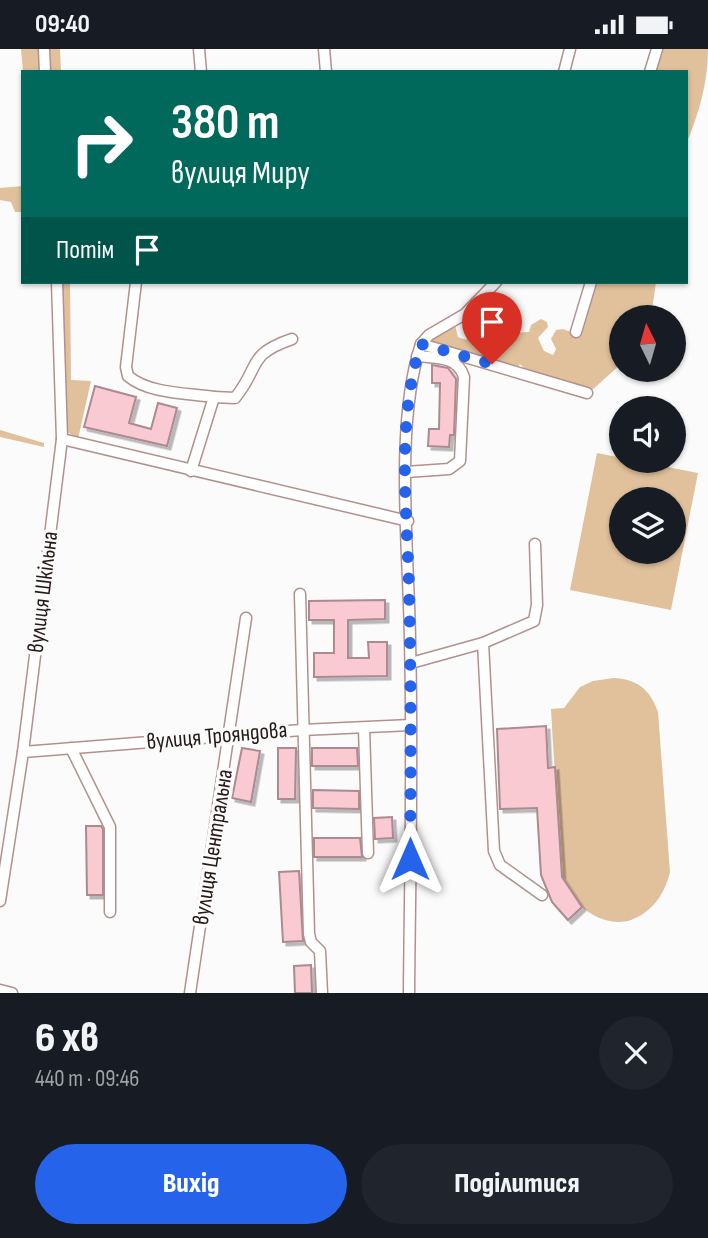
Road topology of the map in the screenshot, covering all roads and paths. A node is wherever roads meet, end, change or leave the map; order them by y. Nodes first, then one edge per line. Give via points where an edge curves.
1 (44, 49) edge
2 (199, 49) edge
3 (324, 49) edge
4 (570, 49) edge
5 (656, 49) edge
6 (45, 70) edge
7 (201, 70) edge
8 (326, 70) edge
9 (565, 70) edge
10 (651, 70) edge
11 (57, 284) edge
12 (136, 284) edge
13 (494, 284) edge
14 (590, 284) edge
15 (576, 332) dead end
16 (292, 339) dead end
17 (421, 344) junction
18 (417, 356) junction
19 (587, 393) dead end
20 (214, 397) junction
21 (62, 439) junction
22 (191, 471) junction
23 (406, 472) junction
24 (408, 521) junction
25 (535, 544) dead end
26 (300, 594) dead end
27 (246, 618) dead end
28 (484, 643) junction
29 (411, 663) junction
30 (411, 725) junction
31 (363, 729) junction
32 (302, 730) junction
33 (230, 735) junction
34 (71, 748) junction
35 (23, 752) junction
36 (368, 853) dead end
37 (541, 895) dead end
38 (0, 901) edge
39 (110, 912) dead end
40 (0, 990) edge
41 (12, 993) edge
42 (190, 993) edge
43 (321, 993) edge
44 (409, 993) edge

1 - 6 street
2 - 7 street
3 - 8 street
4 - 9 street
5 - 10 street
11 - 21 street, вулиця Шкільна
12 - 20 street via 128,376 160,390
13 - 17 street via 465,314
14 - 15 street
16 - 20 street via 267,348 256,358 235,398
17 - 18 street
17 - 19 street
18 - 23 street via 409,395
18 - 23 street via 456,362 461,369 460,461 449,469
20 - 22 street
21 - 22 street
21 - 35 street, вулиця Шкільна
22 - 24 street
23 - 24 street
24 - 29 street
25 - 28 street via 534,621
26 - 32 street
27 - 33 street, вулиця Центральна
28 - 29 street
28 - 37 street via 494,851 500,865
29 - 30 street
30 - 31 street, вулиця Трояндова
30 - 44 street
31 - 32 street, вулиця Трояндова
31 - 36 street
32 - 33 street, вулиця Трояндова
32 - 43 street via 309,934 320,951
33 - 34 street, вулиця Трояндова
33 - 42 street, вулиця Центральна
34 - 35 street, вулиця Трояндова
34 - 39 street via 110,827
35 - 38 street, вулиця Шкільна
40 - 41 street

